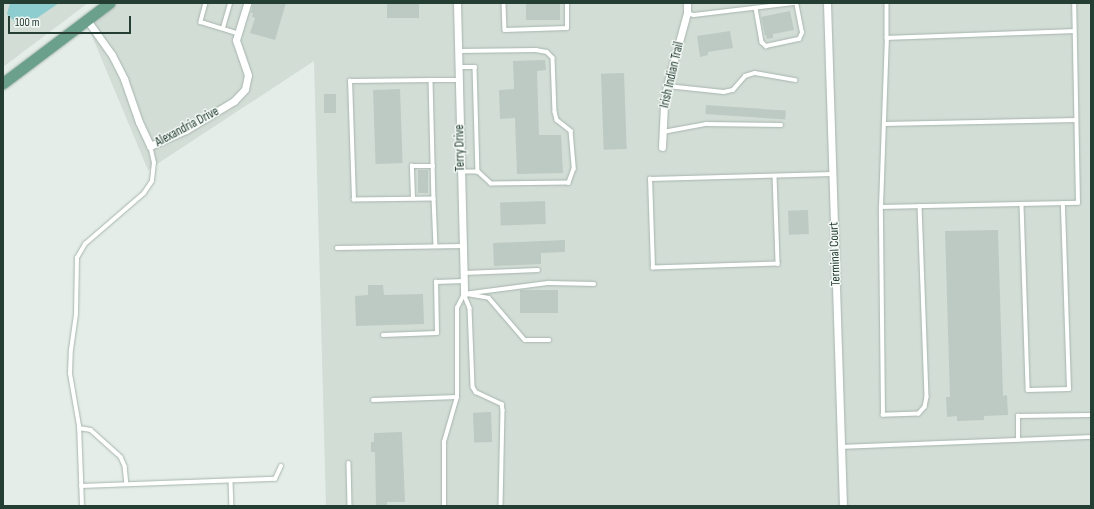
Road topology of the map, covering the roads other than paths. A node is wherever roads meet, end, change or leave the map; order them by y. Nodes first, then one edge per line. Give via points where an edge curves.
1 (109, 3) edge
2 (206, 3) edge
3 (230, 3) edge
4 (247, 3) edge
5 (457, 3) edge
6 (504, 3) edge
7 (567, 3) edge
8 (687, 3) edge
9 (796, 3) edge
10 (827, 3) edge
11 (887, 3) edge
12 (1074, 3) edge
13 (756, 8) junction
14 (687, 12) junction
15 (87, 20) junction
16 (223, 28) junction
17 (1074, 31) junction
18 (238, 33) junction
19 (888, 38) junction
20 (458, 51) junction
21 (458, 67) junction
22 (431, 80) junction
23 (459, 80) junction
24 (794, 80) dead end
25 (3, 83) edge
26 (667, 86) junction
27 (1076, 120) junction
28 (884, 124) junction
29 (781, 125) dead end
30 (662, 132) junction
31 (150, 146) junction
32 (662, 147) dead end
33 (433, 166) junction
34 (461, 172) junction
35 (478, 172) junction
36 (833, 174) junction
37 (433, 175) junction
38 (412, 176) junction
39 (418, 176) dead end
40 (428, 176) dead end
41 (775, 176) junction
42 (412, 184) junction
43 (418, 184) dead end
44 (428, 184) dead end
45 (433, 184) junction
46 (413, 199) junction
47 (434, 199) junction
48 (1022, 204) junction
49 (1063, 204) junction
50 (920, 206) junction
51 (881, 207) junction
52 (436, 246) junction
53 (463, 246) junction
54 (337, 248) dead end
55 (538, 270) dead end
56 (464, 273) junction
57 (464, 281) junction
58 (594, 284) dead end
59 (464, 294) junction
60 (383, 335) dead end
61 (549, 340) dead end
62 (457, 397) junction
63 (374, 400) dead end
64 (1091, 415) edge
65 (79, 428) junction
66 (1091, 437) edge
67 (1018, 440) junction
68 (841, 447) junction
69 (349, 463) dead end
70 (282, 466) dead end
71 (231, 481) junction
72 (127, 484) junction
73 (81, 486) junction
74 (82, 506) edge
75 (232, 506) edge
76 (350, 506) edge
77 (444, 506) edge
78 (501, 506) edge
79 (843, 506) edge

1 - 15 main road
2 - 16 lane via 201,22
3 - 16 lane
4 - 18 street, Alexandria Drive
5 - 20 street, Terry Drive
6 - 7 lane via 505,30 567,28
8 - 14 street, Irish Indian Trail
9 - 13 lane
9 - 13 lane via 802,33 799,38 766,46 762,42
10 - 36 street, Terminal Court
11 - 19 lane
12 - 17 lane
13 - 14 lane via 694,15
14 - 26 street, Irish Indian Trail
15 - 25 main road
15 - 31 street, Alexandria Drive via 112,55
16 - 18 lane
17 - 19 lane
17 - 27 lane
18 - 31 street, Alexandria Drive via 236,40 248,75 245,89 234,101 186,130
19 - 28 lane
20 - 21 street, Terry Drive
20 - 35 lane via 547,52 553,58 557,120 571,131 574,169 569,182 491,184
21 - 23 street, Terry Drive
21 - 35 lane via 475,67
22 - 23 lane
22 - 33 lane
22 - 46 lane via 350,81 354,200
23 - 34 street, Terry Drive
24 - 26 lane via 755,73 745,76 733,90 724,92
26 - 30 street, Irish Indian Trail
27 - 28 lane
27 - 49 lane via 1078,203
28 - 51 lane
29 - 30 lane via 706,124
30 - 32 street, Irish Indian Trail
31 - 65 lane via 154,163 152,181 144,193 84,244 77,258 76,314 70,374
33 - 37 lane
33 - 38 lane via 412,166
34 - 35 lane
34 - 53 street, Terry Drive
36 - 41 lane
36 - 68 street, Terminal Court
37 - 40 lane
37 - 45 lane
38 - 39 lane
38 - 42 lane
41 - 41 lane via 650,179 652,268 778,264
42 - 43 lane
42 - 46 lane
44 - 45 lane
45 - 47 lane
46 - 47 lane
47 - 52 lane
48 - 49 lane
48 - 49 lane via 1028,390 1069,389
48 - 50 lane
50 - 51 lane
50 - 51 lane via 927,397 925,408 919,414 883,415
52 - 53 lane
52 - 54 lane
53 - 56 street, Terry Drive
55 - 56 lane
56 - 57 street, Terry Drive
57 - 59 street, Terry Drive
57 - 60 lane via 436,282 436,334
58 - 59 lane via 549,283
59 - 61 lane via 489,298 526,340
59 - 62 lane via 457,308
59 - 78 lane via 470,308 473,387 476,392 502,404
62 - 63 lane
62 - 77 lane via 444,442
64 - 67 lane via 1018,416
65 - 72 lane via 91,430 122,457
65 - 73 lane
66 - 67 lane
67 - 68 lane
68 - 79 street, Terminal Court
69 - 76 lane
70 - 71 lane via 275,479
71 - 72 lane
71 - 75 lane
72 - 73 lane
73 - 74 lane

